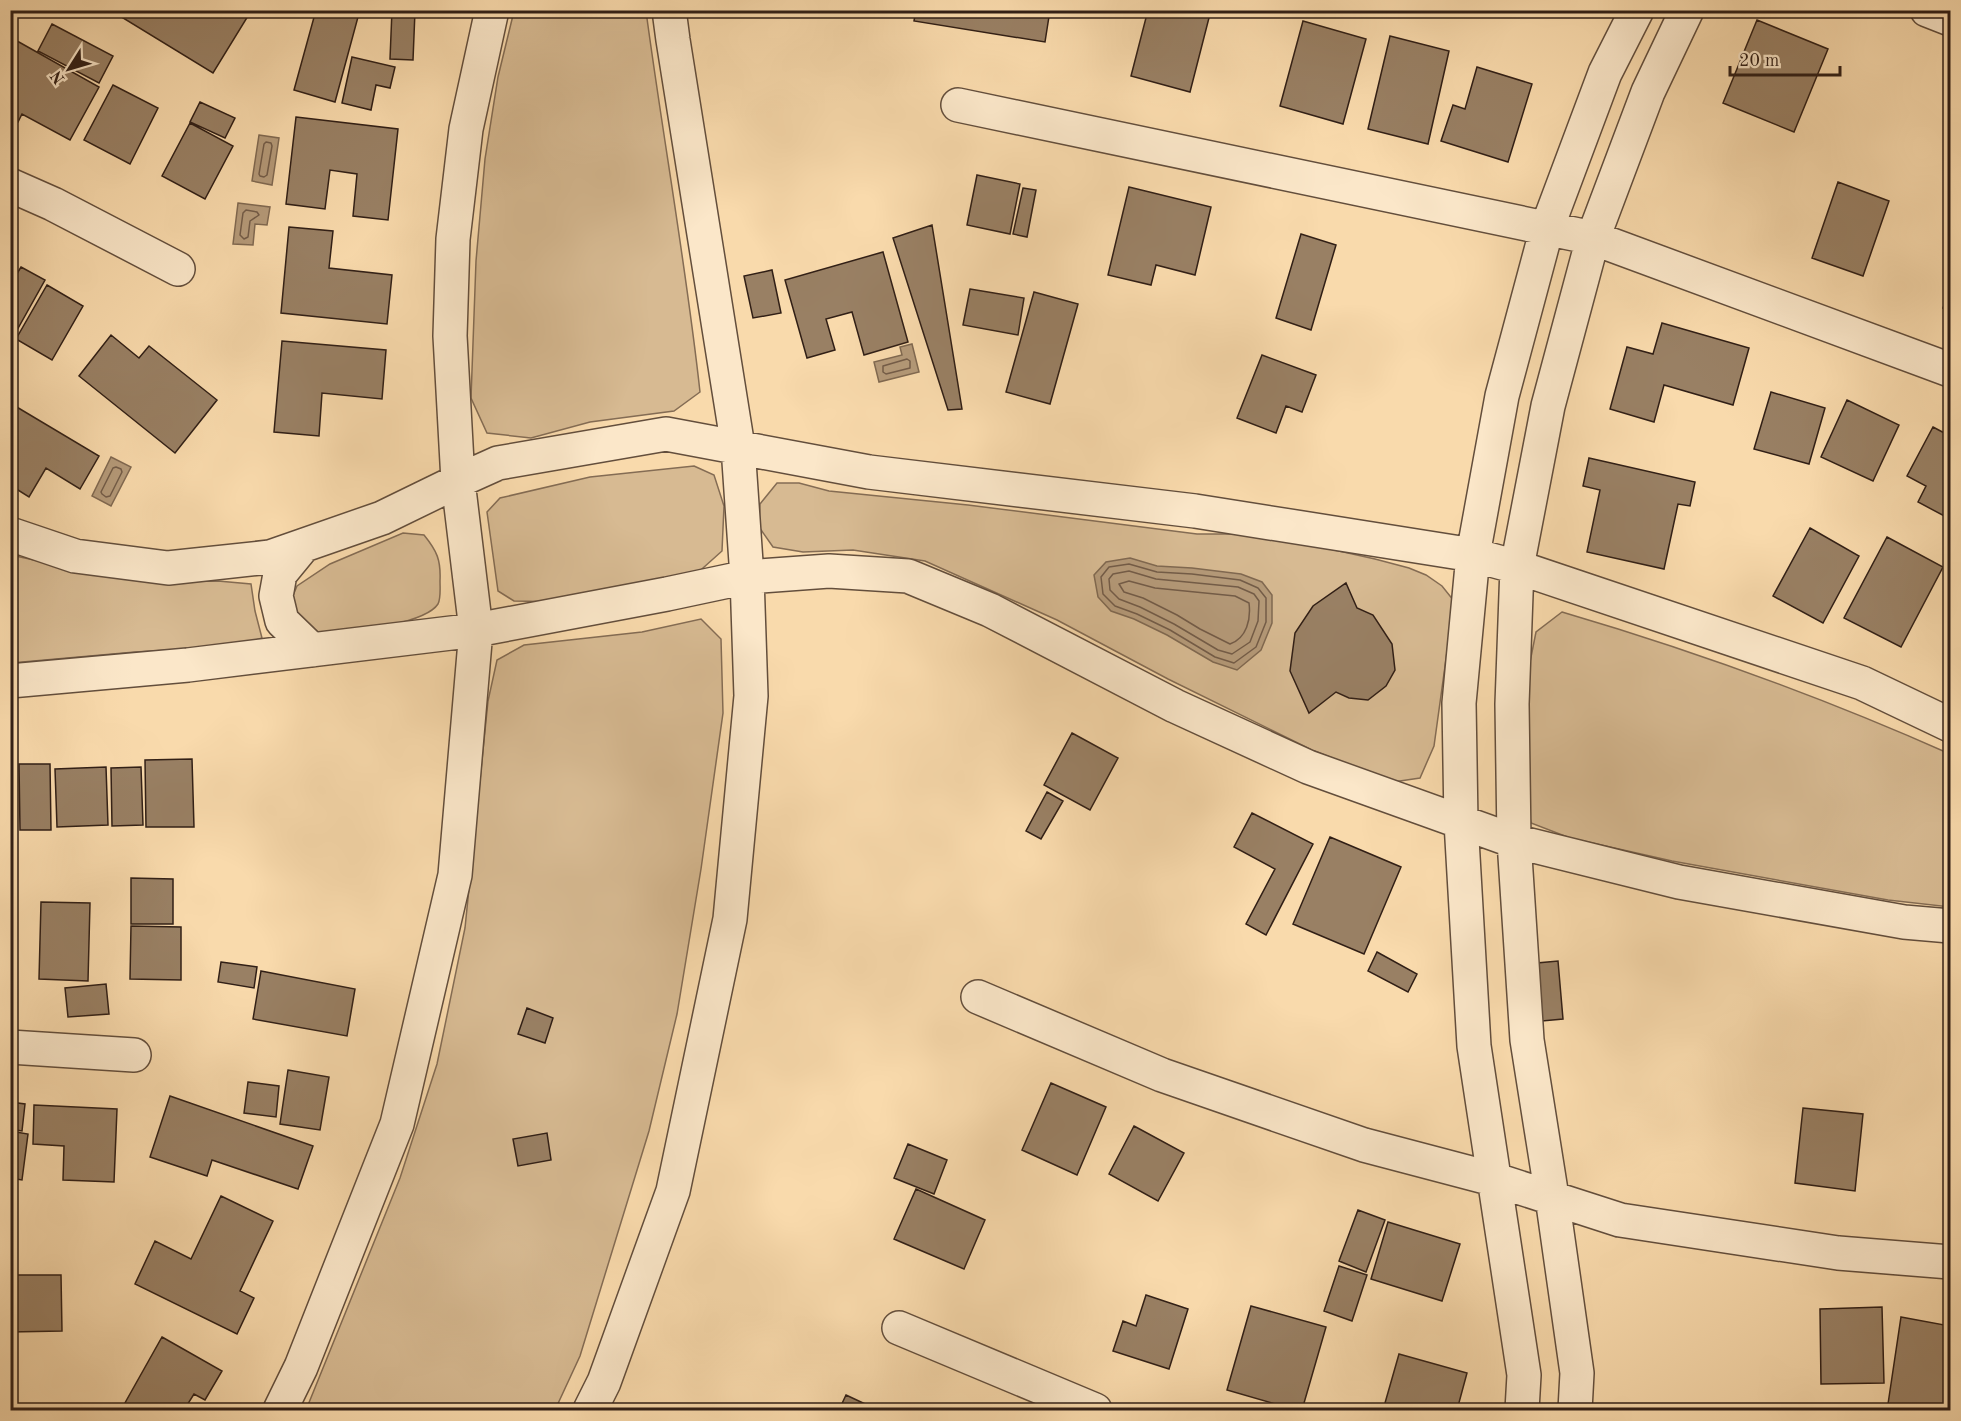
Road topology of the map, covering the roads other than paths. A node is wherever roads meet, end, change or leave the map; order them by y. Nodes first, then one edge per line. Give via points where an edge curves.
1 (492, 10) edge
2 (669, 10) edge
3 (1637, 10) edge
4 (1687, 10) edge
5 (1927, 10) edge
6 (1950, 19) edge
7 (958, 105) dead end
8 (10, 185) edge
9 (1547, 228) junction
10 (1593, 238) junction
11 (178, 268) dead end
12 (1950, 370) edge
13 (738, 447) junction
14 (458, 481) junction
15 (10, 534) edge
16 (303, 546) junction
17 (1473, 555) junction
18 (1517, 567) junction
19 (747, 577) junction
20 (476, 630) junction
21 (312, 650) junction
22 (10, 681) edge
23 (1950, 724) edge
24 (1461, 822) junction
25 (1514, 841) junction
26 (1950, 926) edge
27 (978, 997) dead end
28 (10, 1047) edge
29 (134, 1055) dead end
30 (1493, 1179) junction
31 (1552, 1197) junction
32 (1950, 1262) edge
33 (899, 1328) dead end
34 (280, 1410) edge
35 (591, 1410) edge
36 (1095, 1410) edge
37 (1522, 1410) edge
38 (1575, 1410) edge

1 - 14 street via 466,129 453,239 450,336
2 - 13 street
3 - 9 street via 1605,73
4 - 10 street via 1648,92
5 - 6 street
7 - 9 street
8 - 11 street
9 - 10 street
9 - 17 street via 1502,396
10 - 12 street
10 - 18 street via 1548,406
13 - 14 street via 666,434 498,463
13 - 17 street via 869,472 1195,512
13 - 19 street
14 - 16 street via 382,518
14 - 20 street
15 - 16 street via 75,556 168,568 270,557
16 - 21 street via 280,574 276,596 282,621
17 - 18 street
17 - 24 street via 1459,703
18 - 23 street via 1863,683
18 - 25 street via 1512,704
19 - 20 street
19 - 24 street via 829,571 908,576 990,610 1175,706 1298,762
19 - 35 street via 751,696 730,919 673,1191
20 - 21 street
20 - 34 street via 455,875 397,1124 301,1367
21 - 22 street
24 - 25 street
24 - 30 street via 1474,1046
25 - 26 street via 1679,882 1904,922
25 - 31 street via 1527,1040
27 - 30 street via 1161,1075 1364,1145
28 - 29 street
30 - 31 street
30 - 37 street via 1524,1375
31 - 32 street via 1620,1220 1838,1253
31 - 38 street via 1577,1373
33 - 36 street

